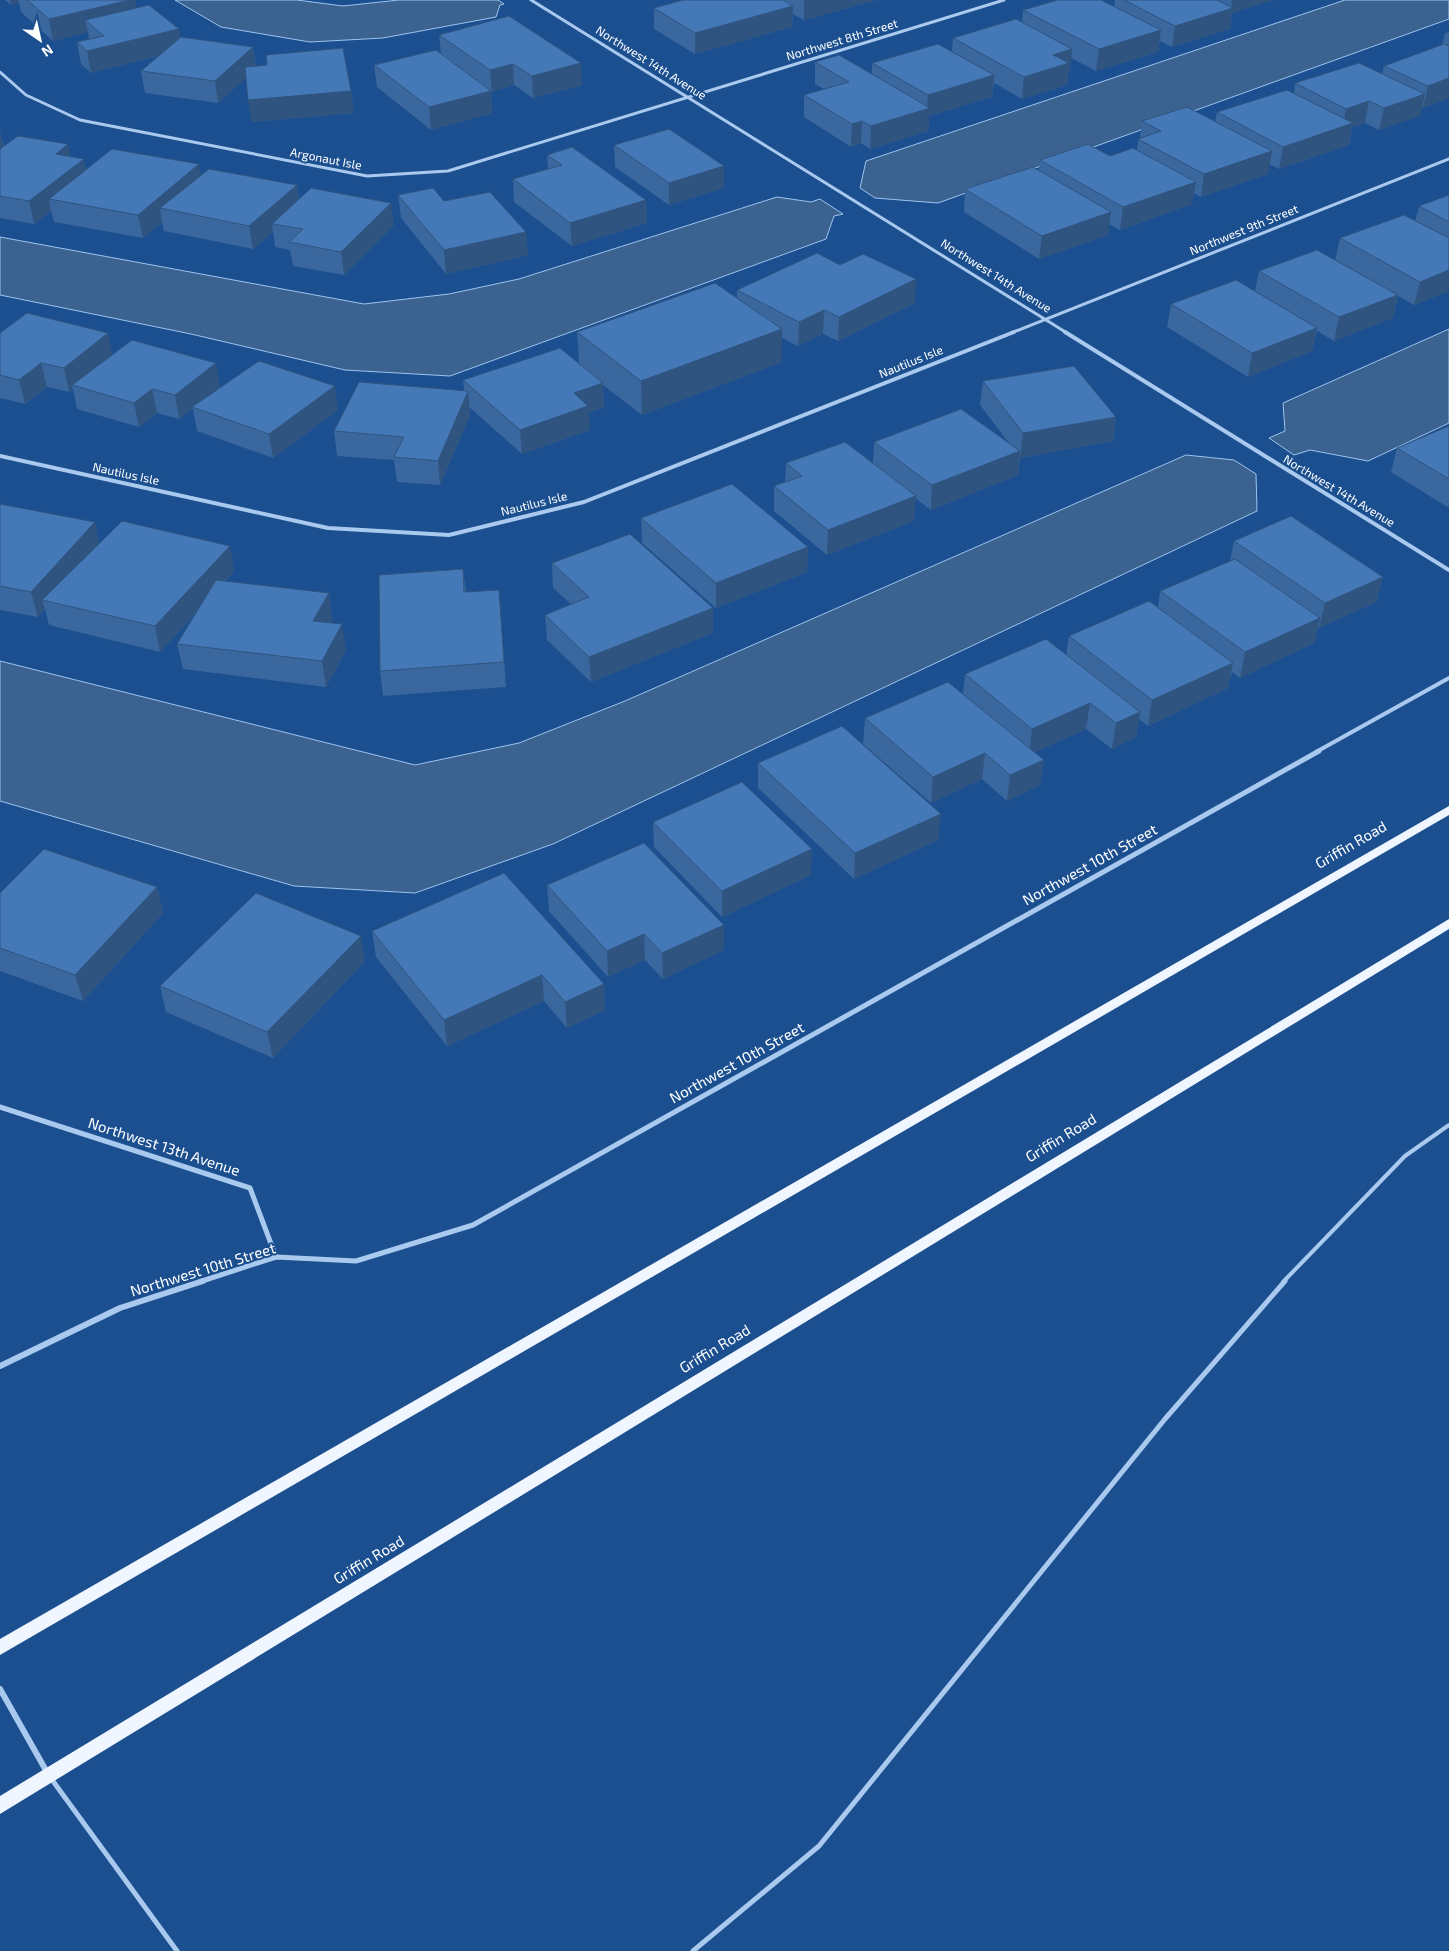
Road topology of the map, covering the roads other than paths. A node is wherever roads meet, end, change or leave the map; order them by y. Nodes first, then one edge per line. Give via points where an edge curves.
1 (530, 0) edge
2 (1004, 0) edge
3 (0, 72) edge
4 (685, 96) junction
5 (1449, 159) edge
6 (1046, 319) junction
7 (0, 456) edge
8 (1449, 570) edge
9 (1449, 678) edge
10 (1449, 810) edge
11 (1449, 923) edge
12 (0, 1107) edge
13 (1449, 1125) edge
14 (276, 1257) junction
15 (0, 1366) edge
16 (0, 1648) edge
17 (0, 1689) edge
18 (50, 1776) junction
19 (0, 1806) edge
20 (177, 1951) edge
21 (693, 1951) edge

1 - 4 street, Northwest 14th Avenue
2 - 4 street, Northwest 8th Street
3 - 4 street, Argonaut Isle via 26,95 80,120 367,176 448,170
4 - 6 street, Northwest 14th Avenue
5 - 6 street, Northwest 9th Street
6 - 7 street, Nautilus Isle via 584,502 449,535 328,528
6 - 8 street, Northwest 14th Avenue via 1229,436
9 - 14 street, Northwest 10th Street via 472,1225 356,1261
10 - 16 main road, Griffin Road
11 - 18 main road, Griffin Road
12 - 14 street, Northwest 13th Avenue via 250,1188
13 - 21 lane via 1405,1156 1275,1291 1165,1419 819,1846
14 - 15 street, Northwest 10th Street via 120,1308
17 - 18 street
18 - 19 main road, Griffin Road
18 - 20 lane

